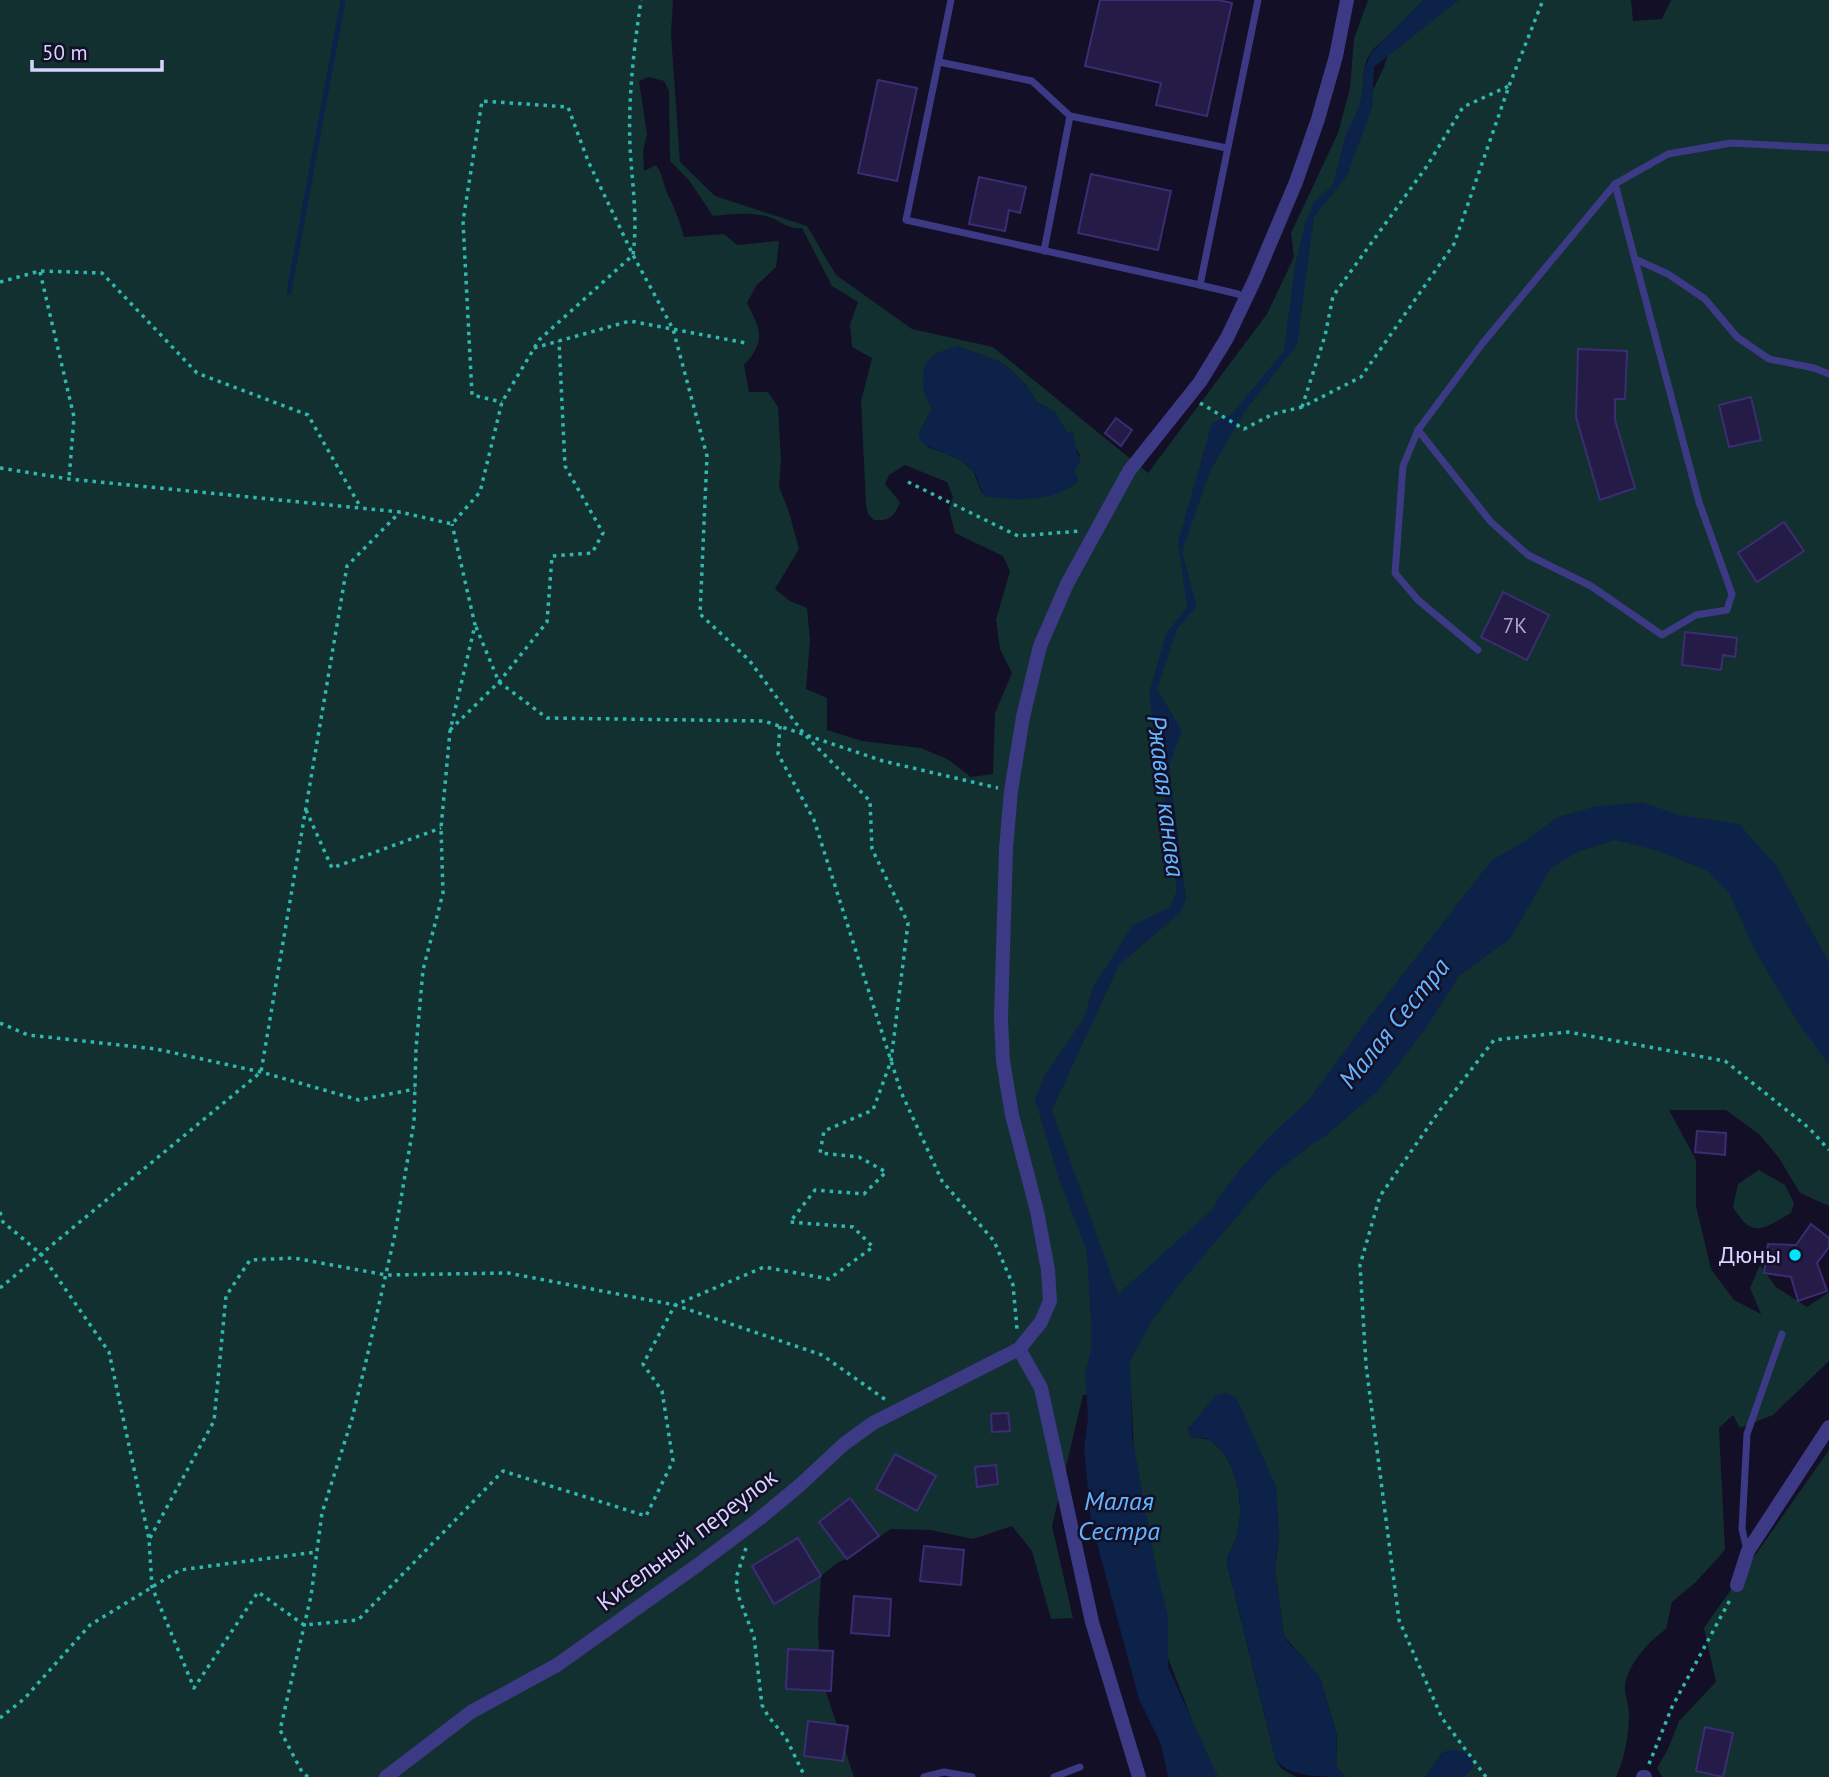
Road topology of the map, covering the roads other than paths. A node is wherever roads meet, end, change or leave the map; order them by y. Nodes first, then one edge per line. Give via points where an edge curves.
1 (951, 0) edge
2 (1258, 0) edge
3 (1347, 0) edge
4 (939, 62) junction
5 (1070, 116) junction
6 (1227, 148) junction
7 (1829, 148) edge
8 (1615, 184) junction
9 (1044, 251) junction
10 (1634, 259) junction
11 (1200, 285) junction
12 (1245, 299) junction
13 (1829, 374) edge
14 (1418, 430) junction
15 (1478, 650) dead end
16 (1782, 1334) dead end
17 (1019, 1349) junction
18 (1829, 1427) edge
19 (1748, 1551) junction
20 (1737, 1585) road end
21 (1080, 1767) dead end
22 (386, 1777) edge
23 (924, 1777) edge
24 (972, 1777) edge
25 (1054, 1777) edge
26 (1139, 1777) edge

1 - 4 lane
2 - 6 lane
3 - 12 street via 1318,119
4 - 5 lane via 1032,81
4 - 9 lane via 906,220
5 - 6 lane
5 - 9 lane
6 - 11 lane
7 - 8 lane via 1731,143 1668,154
8 - 10 lane
8 - 14 lane via 1482,344
9 - 11 lane
10 - 13 lane via 1668,274 1705,299 1737,337 1769,359
10 - 14 lane via 1699,502 1732,594 1727,610 1696,615 1662,635 1591,586 1528,555 1491,522
11 - 12 lane
12 - 17 street via 1227,338 1189,396 1129,471 1067,584 1040,646 1023,717 1003,900 1001,1018 1012,1115 1037,1211 1050,1301 1041,1322
14 - 15 lane via 1403,466 1395,573 1418,600
16 - 19 lane via 1747,1434 1742,1529
17 - 22 street, Кисельный переулок via 873,1423 750,1525 557,1665 471,1712
17 - 26 street via 1041,1388 1092,1622
18 - 19 street
19 - 20 street
21 - 25 lane
23 - 24 lane via 944,1772

